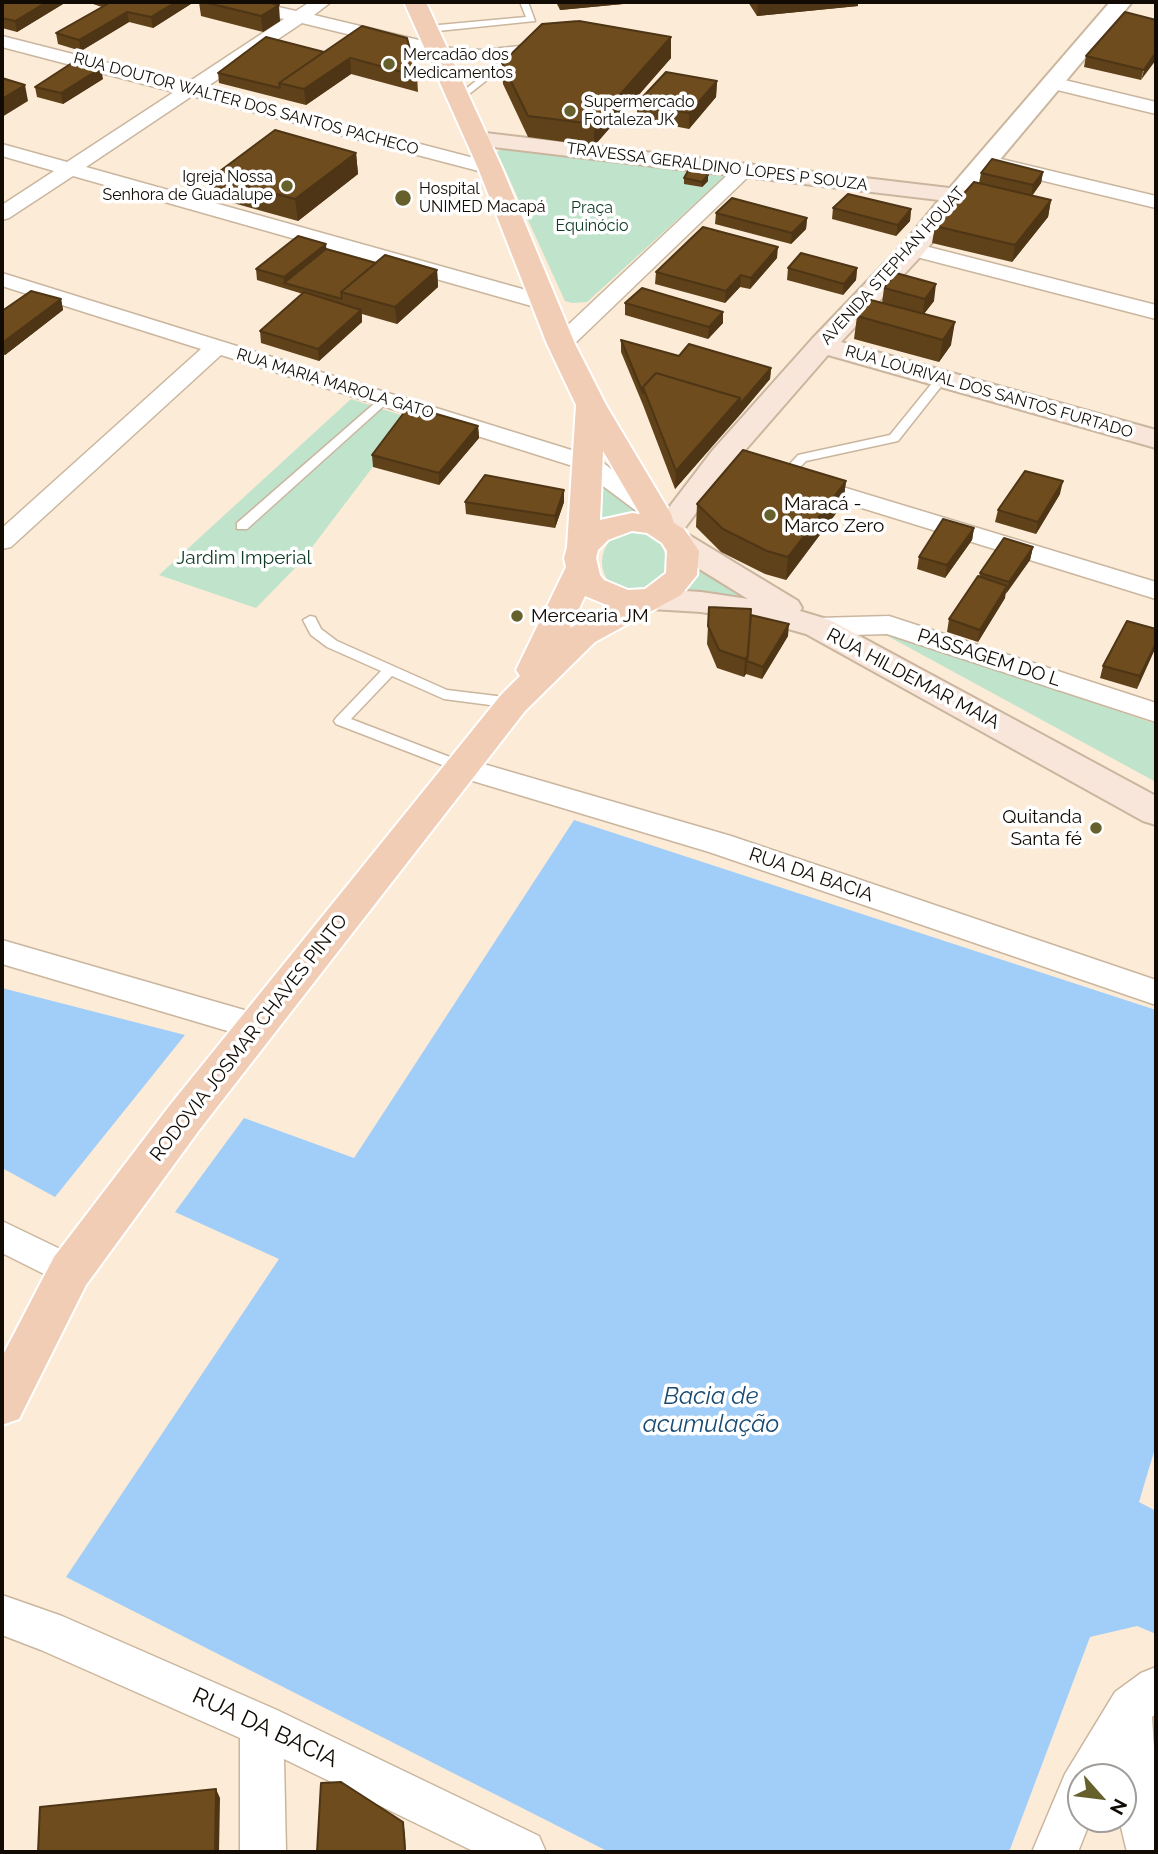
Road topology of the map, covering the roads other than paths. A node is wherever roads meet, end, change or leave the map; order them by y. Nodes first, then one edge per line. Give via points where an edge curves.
1 (234, 2) edge
2 (322, 2) edge
3 (415, 2) edge
4 (524, 2) edge
5 (1121, 12) edge
6 (299, 17) junction
7 (432, 40) junction
8 (2, 41) edge
9 (1052, 83) junction
10 (189, 90) junction
11 (459, 99) junction
12 (1156, 108) edge
13 (477, 139) junction
14 (2, 150) edge
15 (429, 152) junction
16 (986, 161) junction
17 (490, 168) junction
18 (70, 169) junction
19 (744, 170) junction
20 (957, 195) junction
21 (1156, 202) edge
22 (2, 214) edge
23 (912, 249) junction
24 (2, 279) edge
25 (543, 302) junction
26 (1156, 312) edge
27 (561, 344) junction
28 (822, 345) junction
29 (216, 347) junction
30 (941, 379) junction
31 (383, 400) junction
32 (591, 405) junction
33 (1156, 439) edge
34 (588, 463) junction
35 (744, 464) junction
36 (785, 476) junction
37 (242, 526) dead end
38 (665, 528) junction
39 (2, 541) edge
40 (582, 557) junction
41 (1156, 591) edge
42 (648, 600) junction
43 (310, 620) dead end
44 (818, 627) junction
45 (389, 671) junction
46 (518, 696) junction
47 (1156, 713) edge
48 (463, 768) junction
49 (1156, 812) edge
50 (2, 952) edge
51 (1156, 993) edge
52 (258, 1027) junction
53 (2, 1236) edge
54 (69, 1271) junction
55 (2, 1404) edge
56 (2, 1615) edge
57 (1143, 1698) edge
58 (262, 1726) junction
59 (1098, 1763) edge
60 (1067, 1823) edge
61 (263, 1852) edge
62 (523, 1852) edge
63 (1055, 1852) edge
64 (1150, 1852) edge

1 - 6 street
2 - 6 street
3 - 7 main road, RODOVIA JOSMAR CHAVES PINTO
4 - 7 lane via 532,19
5 - 9 street, AVENIDA STEPHAN HOUAT
6 - 7 street
6 - 10 street
7 - 11 main road, RODOVIA JOSMAR CHAVES PINTO
7 - 11 lane via 482,53 520,49
8 - 10 street, RUA DOUTOR WALTER DOS SANTOS PACHECO
9 - 12 street
9 - 16 street, AVENIDA STEPHAN HOUAT
10 - 15 street, RUA DOUTOR WALTER DOS SANTOS PACHECO
10 - 18 street
11 - 13 main road, RODOVIA JOSMAR CHAVES PINTO
13 - 15 street
13 - 17 main road, RODOVIA JOSMAR CHAVES PINTO
13 - 19 main road, TRAVESSA GERALDINO LOPES P SOUZA
14 - 18 street
15 - 17 street, RUA DOUTOR WALTER DOS SANTOS PACHECO
16 - 20 street, AVENIDA STEPHAN HOUAT
16 - 21 street
17 - 25 main road, RODOVIA JOSMAR CHAVES PINTO
18 - 22 street
18 - 25 street
19 - 20 main road, TRAVESSA GERALDINO LOPES P SOUZA
19 - 27 street
20 - 23 main road, AVENIDA STEPHAN HOUAT
23 - 26 street
23 - 28 main road, AVENIDA STEPHAN HOUAT
24 - 29 street, RUA MARIA MAROLA GATO
25 - 27 main road, RODOVIA JOSMAR CHAVES PINTO
27 - 32 main road, RODOVIA JOSMAR CHAVES PINTO
28 - 30 main road, RUA LOURIVAL DOS SANTOS FURTADO
28 - 35 main road, AVENIDA STEPHAN HOUAT
29 - 31 street, RUA MARIA MAROLA GATO
29 - 39 street
30 - 33 main road, RUA LOURIVAL DOS SANTOS FURTADO
30 - 36 lane via 894,438 802,458
31 - 34 street, RUA MARIA MAROLA GATO
31 - 37 lane
32 - 34 main road, RODOVIA JOSMAR CHAVES PINTO
32 - 38 main road, RODOVIA JOSMAR CHAVES PINTO
34 - 38 street, RUA MARIA MAROLA GATO
34 - 40 main road, RODOVIA JOSMAR CHAVES PINTO
35 - 36 street
35 - 38 main road, AVENIDA STEPHAN HOUAT
36 - 41 street
38 - 40 main road via 632,522 609,527 597,533
38 - 42 main road via 683,551 681,575 670,588
38 - 44 main road
40 - 42 main road via 585,578 602,592 624,601
40 - 46 main road, RODOVIA JOSMAR CHAVES PINTO
42 - 44 main road, RUA HILDEMAR MAIA via 701,602 770,613
42 - 46 main road, RODOVIA JOSMAR CHAVES PINTO via 583,634
43 - 45 lane via 316,632 332,644
44 - 47 street, PASSAGEM DO L via 889,625
44 - 49 main road, RUA HILDEMAR MAIA
45 - 46 lane via 444,694
45 - 48 lane via 341,721
46 - 48 main road, RODOVIA JOSMAR CHAVES PINTO
48 - 51 street, RUA DA BACIA via 720,844
48 - 52 main road, RODOVIA JOSMAR CHAVES PINTO
50 - 52 street
52 - 54 main road, RODOVIA JOSMAR CHAVES PINTO
53 - 54 street
54 - 55 main road, RODOVIA JOSMAR CHAVES PINTO
56 - 58 street, RUA DA BACIA
57 - 59 street
57 - 64 street via 1135,1792
58 - 61 street
58 - 62 street, RUA DA BACIA
60 - 63 street

